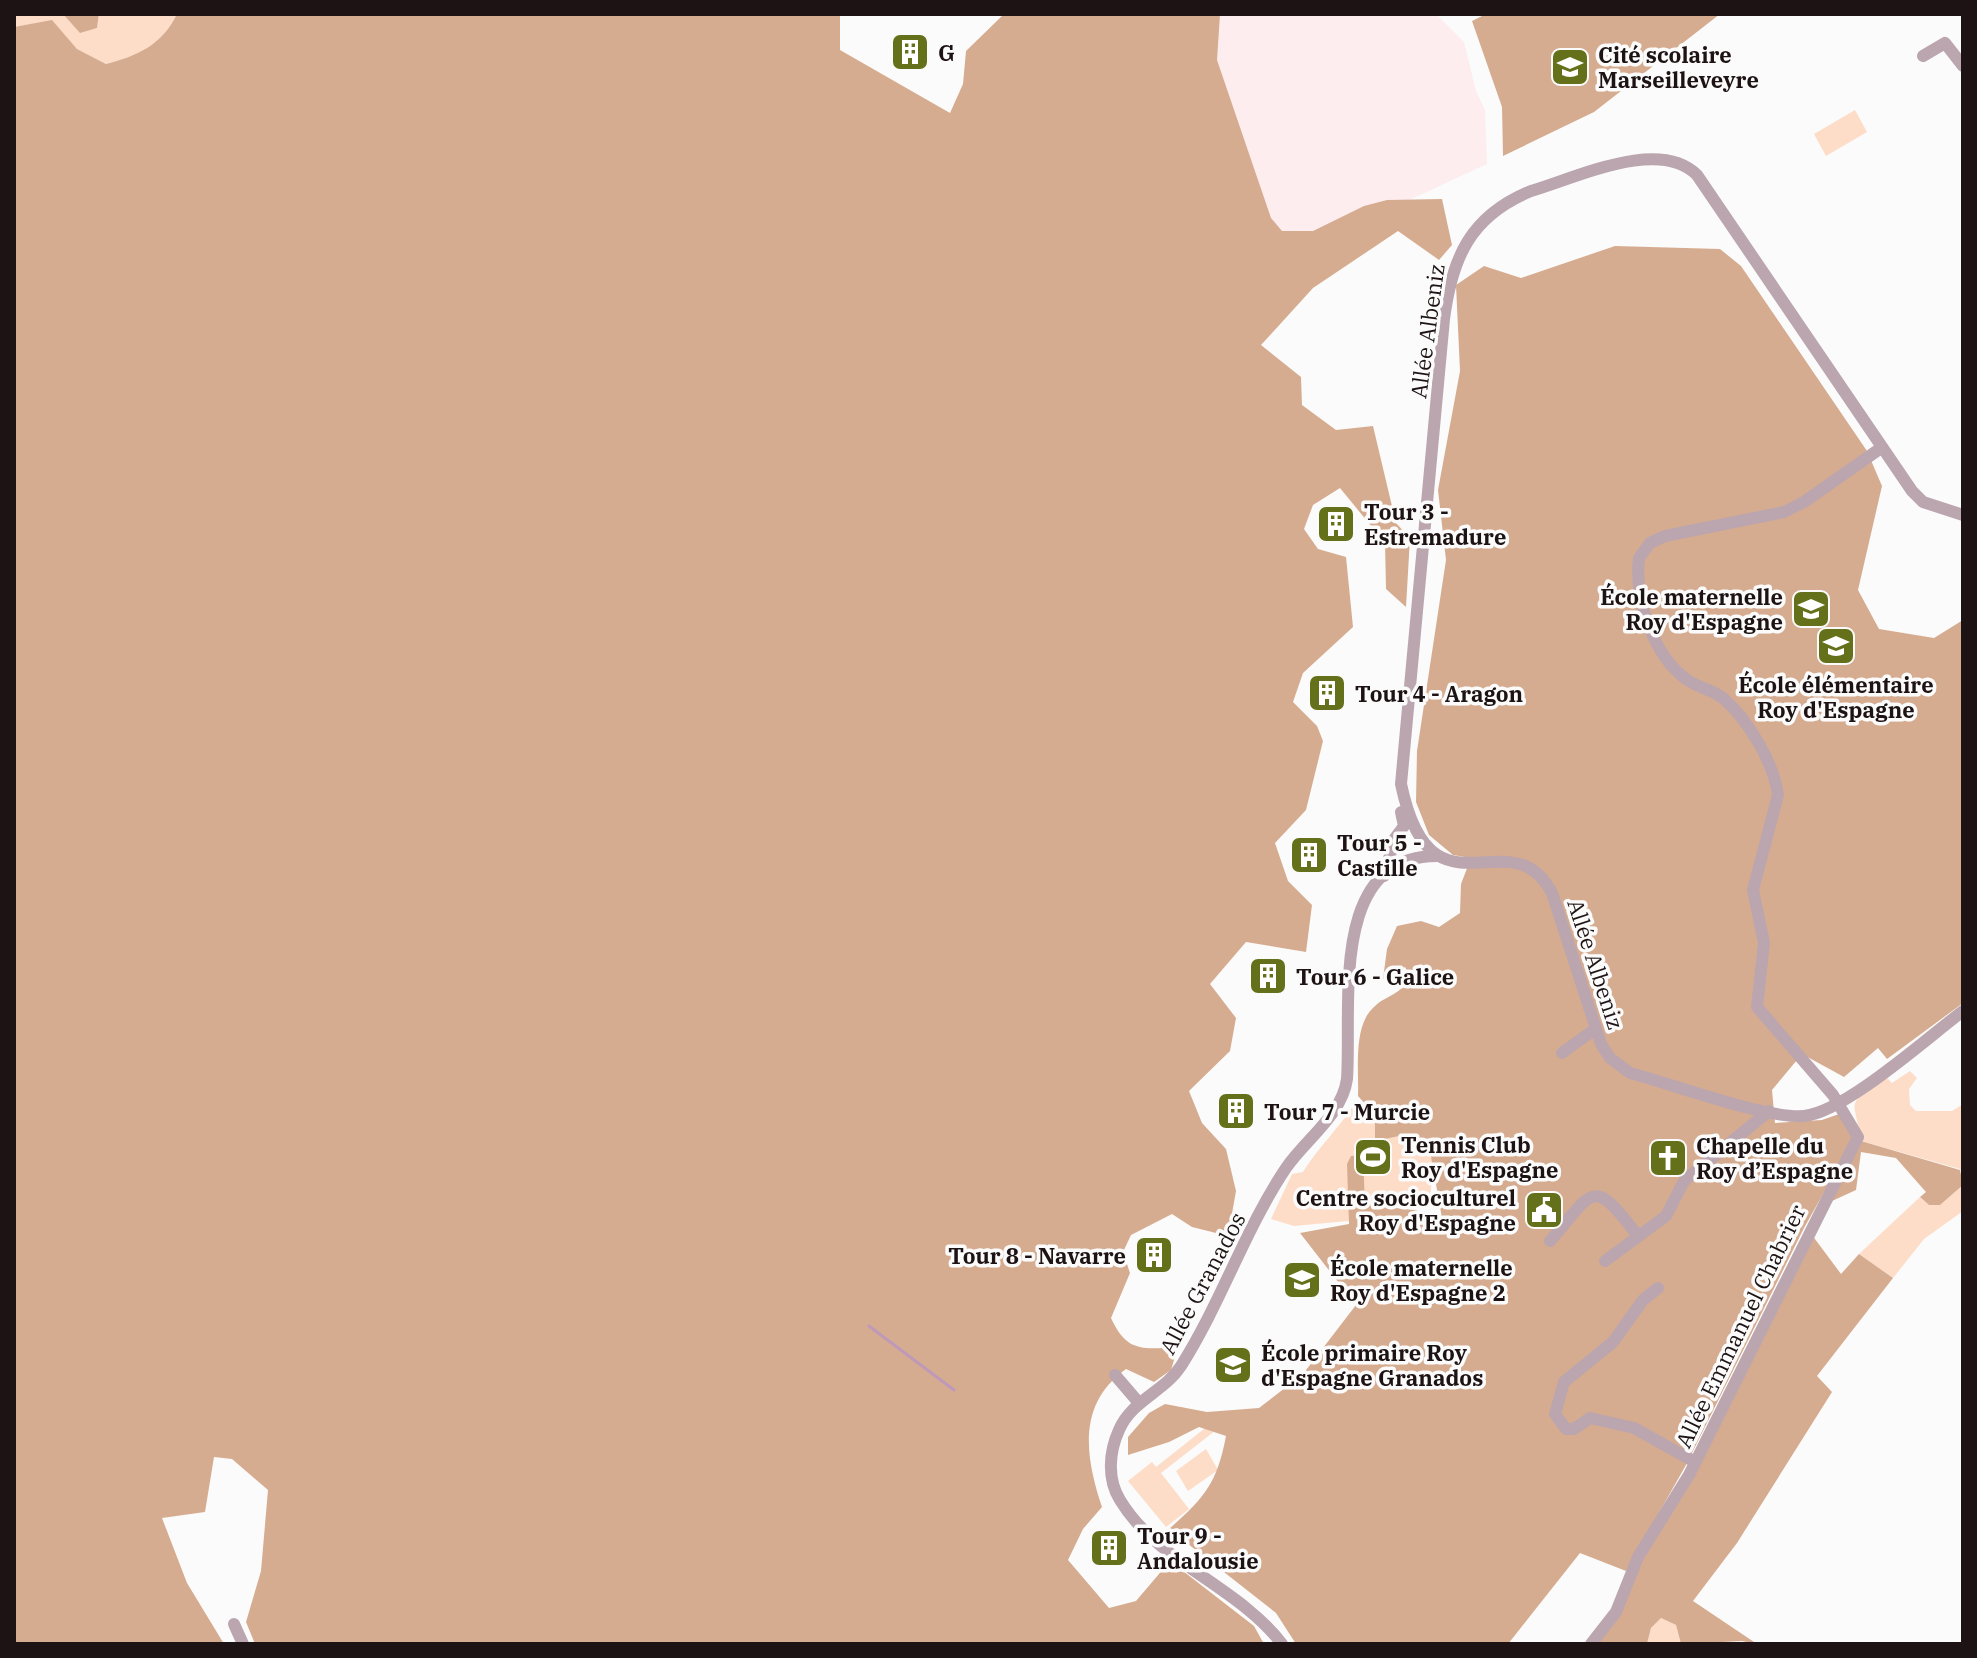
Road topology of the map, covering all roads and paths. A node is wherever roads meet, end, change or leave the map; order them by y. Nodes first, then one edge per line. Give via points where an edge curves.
1 (1923, 56) dead end
2 (1963, 66) edge
3 (1881, 448) junction
4 (1963, 515) edge
5 (1401, 784) junction
6 (1404, 826) junction
7 (1417, 834) junction
8 (1437, 856) junction
9 (1384, 876) junction
10 (1963, 1011) edge
11 (1595, 1029) junction
12 (1562, 1053) dead end
13 (1839, 1104) junction
14 (1769, 1111) junction
15 (1638, 1236) junction
16 (1550, 1241) dead end
17 (1605, 1261) dead end
18 (1658, 1288) dead end
19 (1115, 1375) dead end
20 (1139, 1403) junction
21 (1695, 1462) junction
22 (234, 1624) dead end
23 (243, 1644) edge
24 (1282, 1644) edge
25 (1591, 1644) edge

1 - 2 street via 1945,43
3 - 4 street, Allée Albeniz via 1923,502
3 - 5 street, Allée Albeniz via 1690,168 1651,157 1514,198 1486,218 1451,272
3 - 13 street, Allée Emmanuel Chabrier via 1784,512 1657,539 1643,550 1638,566 1649,635 1685,679 1722,697 1738,714 1776,780 1778,795 1753,890 1764,943 1757,1007
5 - 6 street, Allée Granados
5 - 7 street, Allée Albeniz via 1406,813
6 - 7 street, Allée Albeniz
6 - 9 street, Allée Granados
7 - 8 street, Allée Albeniz
8 - 9 street, Allée Granados via 1409,858
8 - 11 street, Allée Albeniz via 1462,864 1514,861 1540,875 1552,893
9 - 20 street, Allée Granados via 1365,898 1354,925 1343,1097 1285,1170 1183,1364
10 - 13 street
11 - 12 street
11 - 14 street, Allée Albeniz via 1610,1058 1630,1073
13 - 14 street, Allée Albeniz via 1805,1116
13 - 21 street, Allée Emmanuel Chabrier via 1856,1129 1856,1146
14 - 15 street via 1684,1181 1666,1216
15 - 16 street via 1601,1195 1587,1199
15 - 17 street
18 - 21 street via 1613,1342 1564,1382 1555,1414 1566,1429 1590,1418 1622,1424
19 - 20 street
20 - 24 street, Allée Granados via 1124,1420 1111,1454 1120,1500 1164,1547 1256,1614
21 - 25 street, Allée Emmanuel Chabrier via 1638,1557 1616,1612
22 - 23 street

